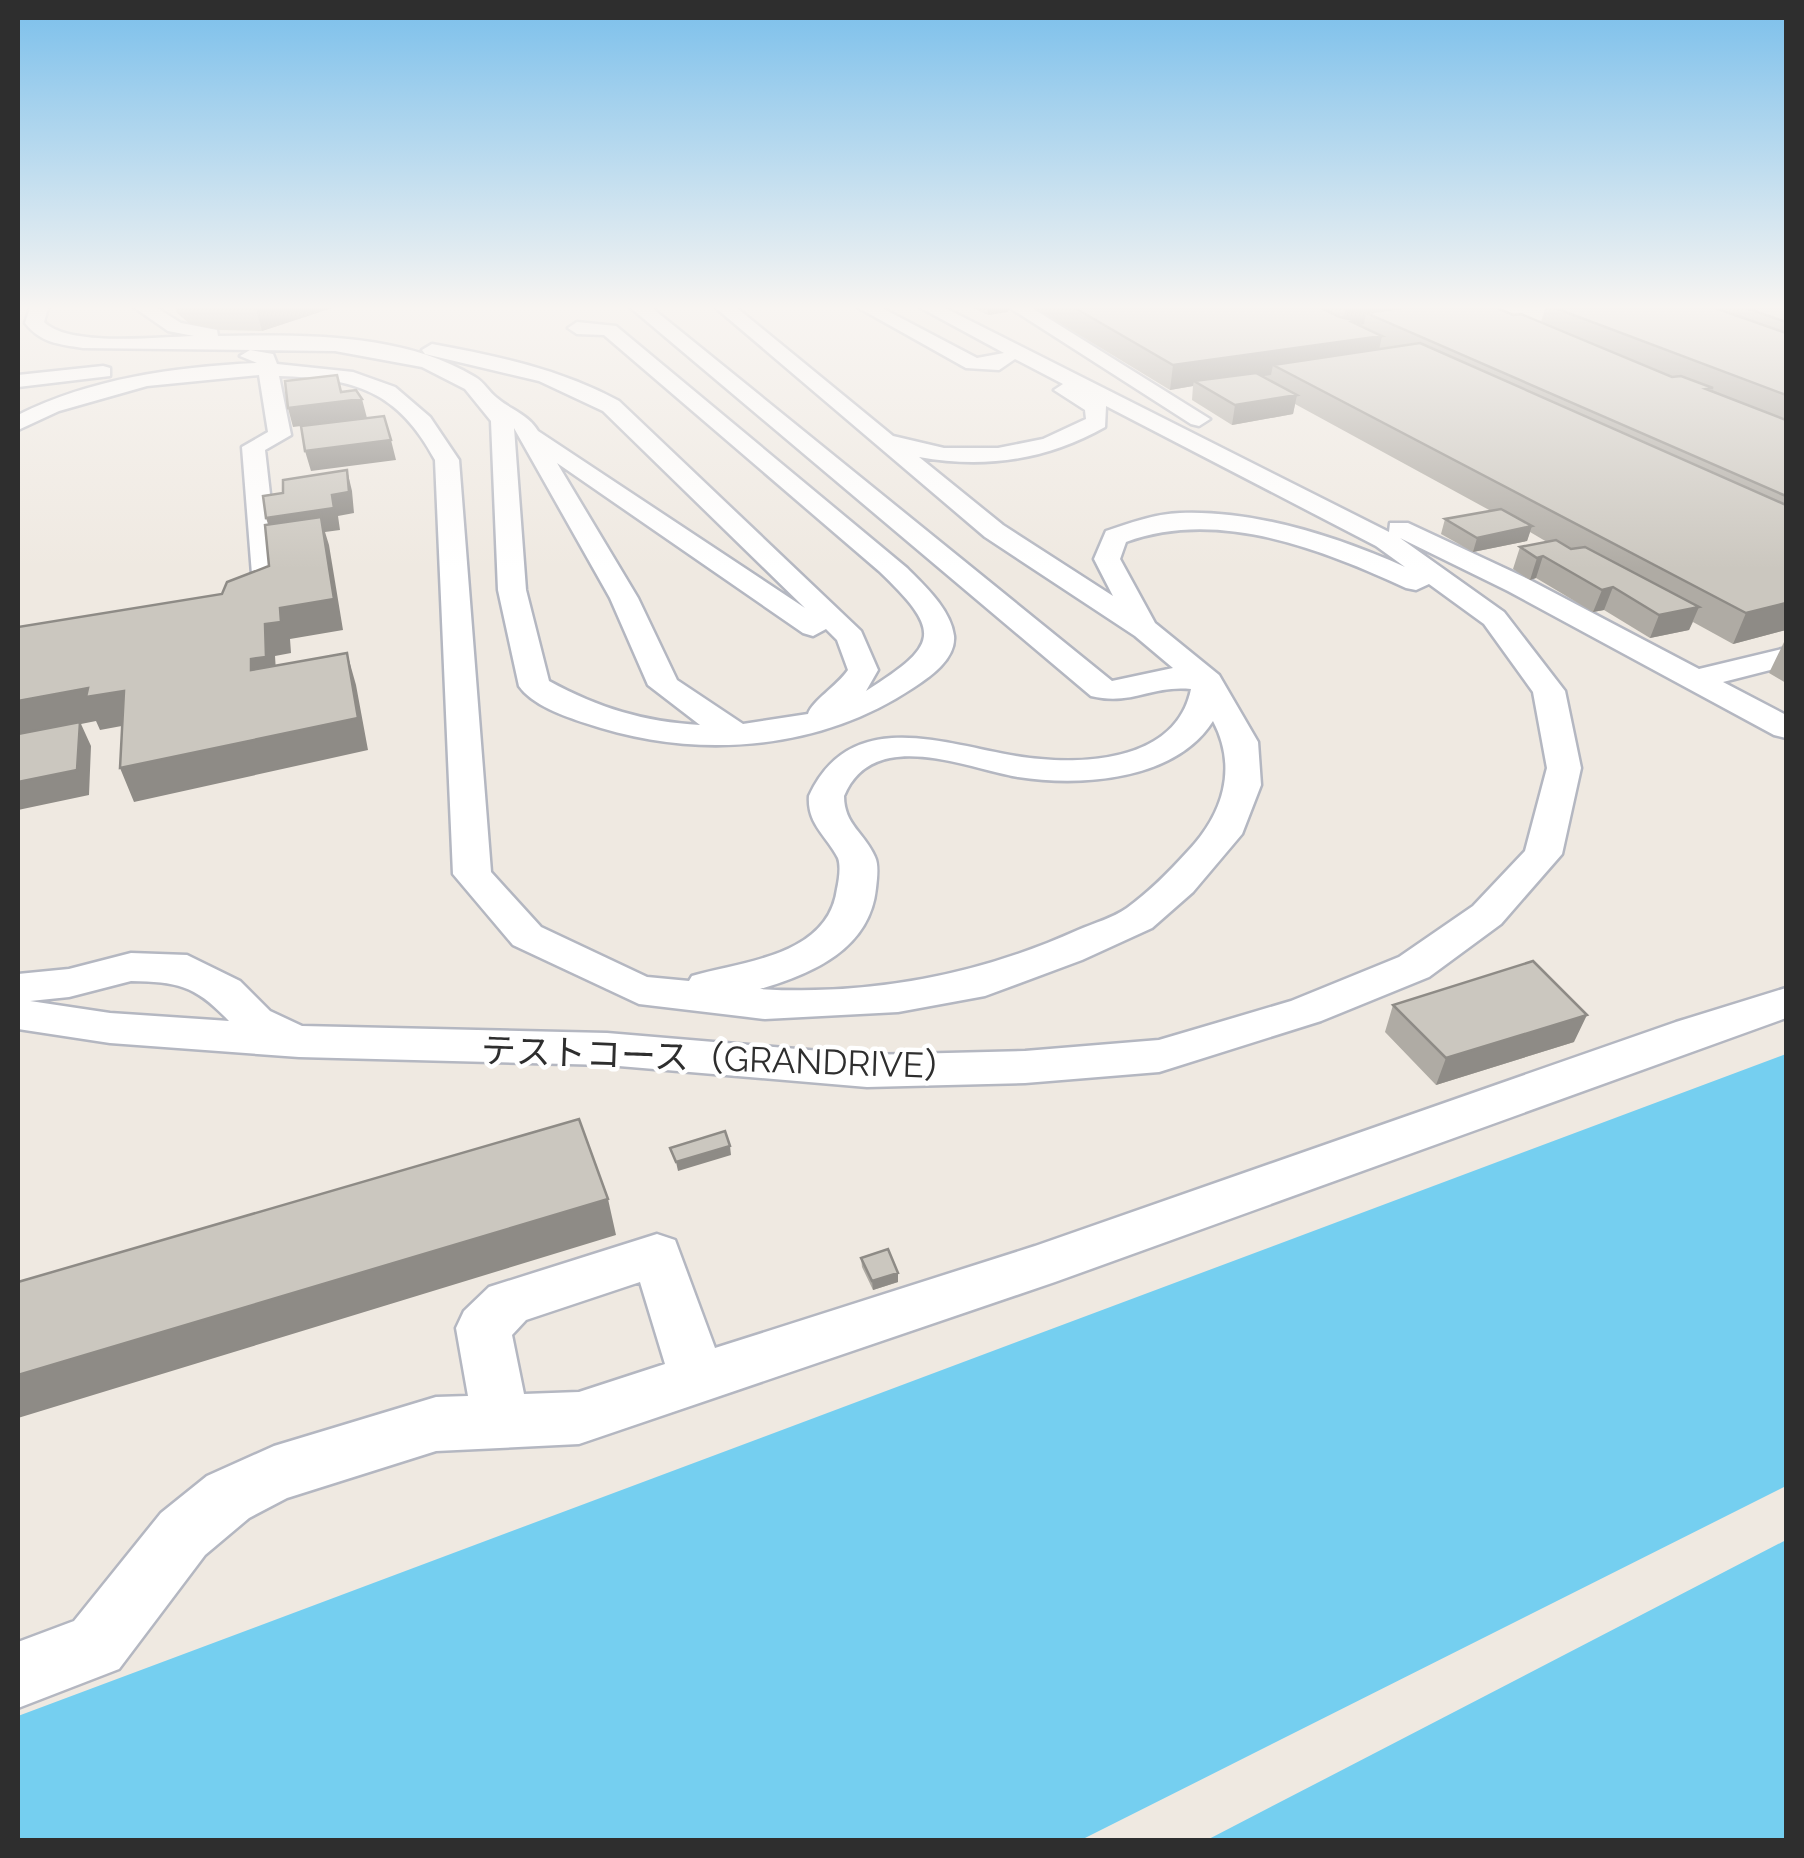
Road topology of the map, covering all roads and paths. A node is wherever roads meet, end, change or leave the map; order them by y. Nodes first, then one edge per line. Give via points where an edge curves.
1 (94, 395) edge
2 (273, 395) edge
3 (393, 395) edge
4 (482, 395) edge
5 (592, 395) edge
6 (689, 395) edge
7 (746, 395) edge
8 (826, 395) edge
9 (828, 395) edge
10 (1073, 395) edge
11 (1104, 395) edge
12 (1161, 395) edge
13 (1187, 395) edge
14 (1166, 398) junction
15 (490, 402) junction
16 (18, 424) edge
17 (528, 432) junction
18 (989, 593) junction
19 (926, 608) junction
20 (220, 612) edge
21 (1145, 630) junction
22 (1518, 650) junction
23 (1786, 656) edge
24 (858, 658) junction
25 (1698, 679) junction
26 (1208, 682) junction
27 (1118, 692) junction
28 (799, 728) junction
29 (1786, 728) edge
30 (735, 734) junction
31 (18, 988) edge
32 (639, 990) junction
33 (1786, 1003) edge
34 (18, 1014) edge
35 (299, 1041) junction
36 (698, 1379) junction
37 (501, 1422) junction
38 (18, 1675) edge

1 - 16 lane, テストコース（GRANDRIVE）
2 - 20 lane via 280,435 253,447 267,592
3 - 32 lane, テストコース（GRANDRIVE） via 426,424 447,460 472,874 527,936
4 - 15 lane
5 - 24 lane via 851,637
6 - 19 lane via 880,558
7 - 18 lane
8 - 21 lane, テストコース（GRANDRIVE） via 994,531
9 - 10 lane via 896,442 928,454 963,456 1040,448 1074,437 1096,422 1096,407
11 - 22 lane, テストコース（GRANDRIVE） via 1384,540 1494,618
12 - 14 lane
13 - 14 lane
14 - 25 lane via 1348,503
15 - 17 lane
15 - 30 lane via 502,421 512,590 535,686 560,704 612,724
17 - 24 lane
17 - 30 lane via 624,598 664,685
18 - 19 lane
18 - 27 lane via 1102,689
19 - 28 lane via 939,635 934,656 900,685 847,714
21 - 22 lane via 1107,559 1116,537 1154,524 1203,521 1332,549 1408,578 1463,605
21 - 26 lane, テストコース（GRANDRIVE）
21 - 27 lane via 1154,657 1140,678
22 - 35 lane, テストコース（GRANDRIVE） via 1549,691 1564,768 1543,854 1488,915 1414,967 1306,1012 1158,1056 867,1072 607,1050
23 - 25 lane
24 - 28 lane via 863,670 848,695
25 - 29 lane
26 - 27 lane via 1166,678
26 - 32 lane, テストコース（GRANDRIVE） via 1242,742 1244,785 1224,834 1138,919 984,982 898,998 765,1004
26 - 32 lane via 1206,708 1179,742 1138,759 1029,768 900,746 860,760 832,780 825,804 837,834 858,859 858,896 840,933 734,984
28 - 30 lane
31 - 35 lane via 131,967 187,969 225,991 254,1022
33 - 36 lane
34 - 35 lane, テストコース（GRANDRIVE） via 110,1028
36 - 37 lane via 580,1418
36 - 37 lane via 657,1254 508,1303 483,1328
37 - 38 lane via 436,1424 274,1474 228,1497 183,1534 96,1646

